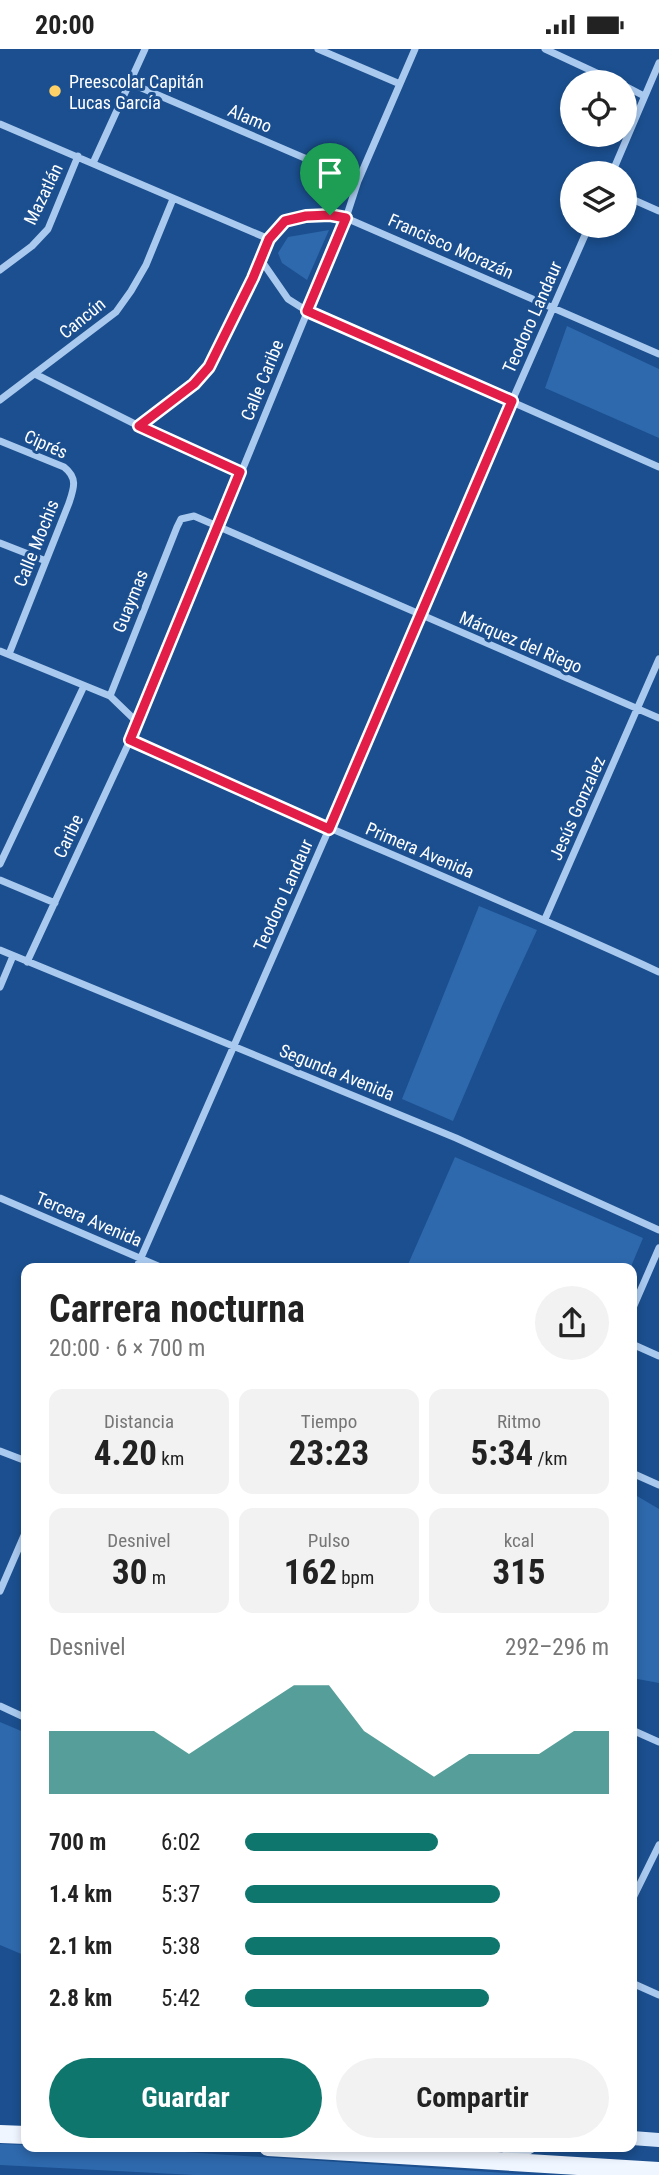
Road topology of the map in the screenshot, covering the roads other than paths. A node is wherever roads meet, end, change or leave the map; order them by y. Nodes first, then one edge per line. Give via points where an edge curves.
1 (145, 49) edge
2 (318, 49) edge
3 (415, 49) edge
4 (545, 49) edge
5 (659, 63) edge
6 (590, 70) edge
7 (657, 73) edge
8 (130, 83) junction
9 (400, 84) junction
10 (637, 92) edge
11 (644, 96) junction
12 (0, 124) edge
13 (78, 156) junction
14 (617, 161) edge
15 (93, 163) junction
16 (358, 181) junction
17 (173, 199) junction
18 (637, 201) edge
19 (659, 211) edge
20 (346, 218) junction
21 (584, 238) edge
22 (269, 239) junction
23 (261, 260) junction
24 (0, 270) edge
25 (553, 308) junction
26 (307, 311) junction
27 (659, 354) edge
28 (35, 374) junction
29 (0, 400) edge
30 (512, 401) junction
31 (139, 426) junction
32 (0, 441) edge
33 (659, 467) edge
34 (240, 472) junction
35 (75, 481) joint
36 (181, 519) joint
37 (218, 527) junction
38 (0, 543) edge
39 (46, 561) junction
40 (421, 617) junction
41 (0, 651) edge
42 (9, 655) junction
43 (659, 659) edge
44 (84, 686) junction
45 (110, 696) junction
46 (638, 709) junction
47 (659, 718) edge
48 (138, 723) junction
49 (130, 740) junction
50 (329, 829) junction
51 (0, 864) edge
52 (0, 880) edge
53 (55, 903) junction
54 (545, 919) junction
55 (0, 950) edge
56 (13, 956) junction
57 (27, 962) junction
58 (659, 972) edge
59 (0, 987) edge
60 (233, 1047) junction
61 (0, 1198) edge
62 (659, 1230) edge
63 (659, 1248) edge
64 (141, 1258) junction
65 (139, 1263) edge
66 (152, 1263) edge
67 (637, 1299) edge
68 (637, 1346) edge
69 (659, 1356) edge
70 (0, 1451) edge
71 (21, 1459) edge
72 (637, 1475) edge
73 (659, 1485) edge
74 (21, 1543) edge
75 (0, 1591) edge
76 (0, 1706) edge
77 (21, 1715) edge
78 (637, 1732) edge
79 (659, 1742) edge
80 (659, 1845) edge
81 (637, 1890) edge
82 (637, 1985) edge
83 (659, 1994) edge
84 (0, 2134) edge
85 (21, 2135) edge
86 (637, 2138) edge
87 (659, 2140) edge
88 (383, 2152) edge
89 (517, 2152) edge
90 (499, 2163) junction
91 (659, 2171) edge

1 - 8 street
2 - 9 street
3 - 9 street, Calle Caribe
4 - 6 street
5 - 7 street
7 - 11 street
8 - 15 street
8 - 16 street, Alamo
9 - 16 street, Calle Caribe
10 - 11 street
11 - 14 street
12 - 13 street
13 - 15 street
13 - 24 street, Mazatlán via 48,229
15 - 17 street
16 - 20 street, Calle Caribe
17 - 22 street
17 - 28 street, Cancún via 146,265 116,312
18 - 19 street
20 - 22 street, Francisco Morazán via 306,216 285,221
20 - 25 street, Francisco Morazán
20 - 26 street, Calle Caribe
21 - 25 street, Teodoro Landaur
22 - 23 street
23 - 26 street via 288,299
23 - 31 street via 209,367
25 - 27 street, Francisco Morazán
25 - 30 street, Teodoro Landaur
26 - 30 street
26 - 34 street, Calle Caribe
28 - 29 street, Cancún
28 - 31 street
30 - 33 street
30 - 40 street, Teodoro Landaur
31 - 34 street
32 - 35 street, Ciprés via 64,467
34 - 37 street, Calle Caribe
35 - 39 street, Calle Mochis
36 - 37 street, Márquez del Riego via 194,516
36 - 45 street, Guaymas
37 - 40 street, Márquez del Riego
37 - 48 street, Calle Caribe
38 - 39 street
39 - 42 street, Calle Mochis
40 - 46 street, Márquez del Riego
40 - 50 street, Teodoro Landaur
41 - 42 street
42 - 44 street
43 - 46 street, Jesús Gonzalez
44 - 45 street
44 - 51 street
45 - 48 street
46 - 47 street, Márquez del Riego
46 - 54 street, Jesús Gonzalez
48 - 49 street, Caribe
49 - 50 street, Primera Avenida
49 - 53 street, Caribe
50 - 54 street, Primera Avenida
50 - 60 street, Teodoro Landaur
52 - 53 street
53 - 57 street, Caribe
54 - 58 street, Primera Avenida
55 - 56 street, Segunda Avenida
56 - 57 street, Segunda Avenida
56 - 59 street
57 - 60 street, Segunda Avenida
60 - 62 street, Segunda Avenida via 456,1138
60 - 64 street, Teodoro Landaur
61 - 64 street, Tercera Avenida
63 - 67 street
64 - 65 street, Teodoro Landaur
64 - 66 street, Tercera Avenida
68 - 69 street
70 - 71 street
72 - 73 street
74 - 75 street
76 - 77 street
78 - 79 street
80 - 81 street
82 - 83 street
84 - 85 main road
86 - 87 street
88 - 90 main road
89 - 90 street
90 - 91 main road

